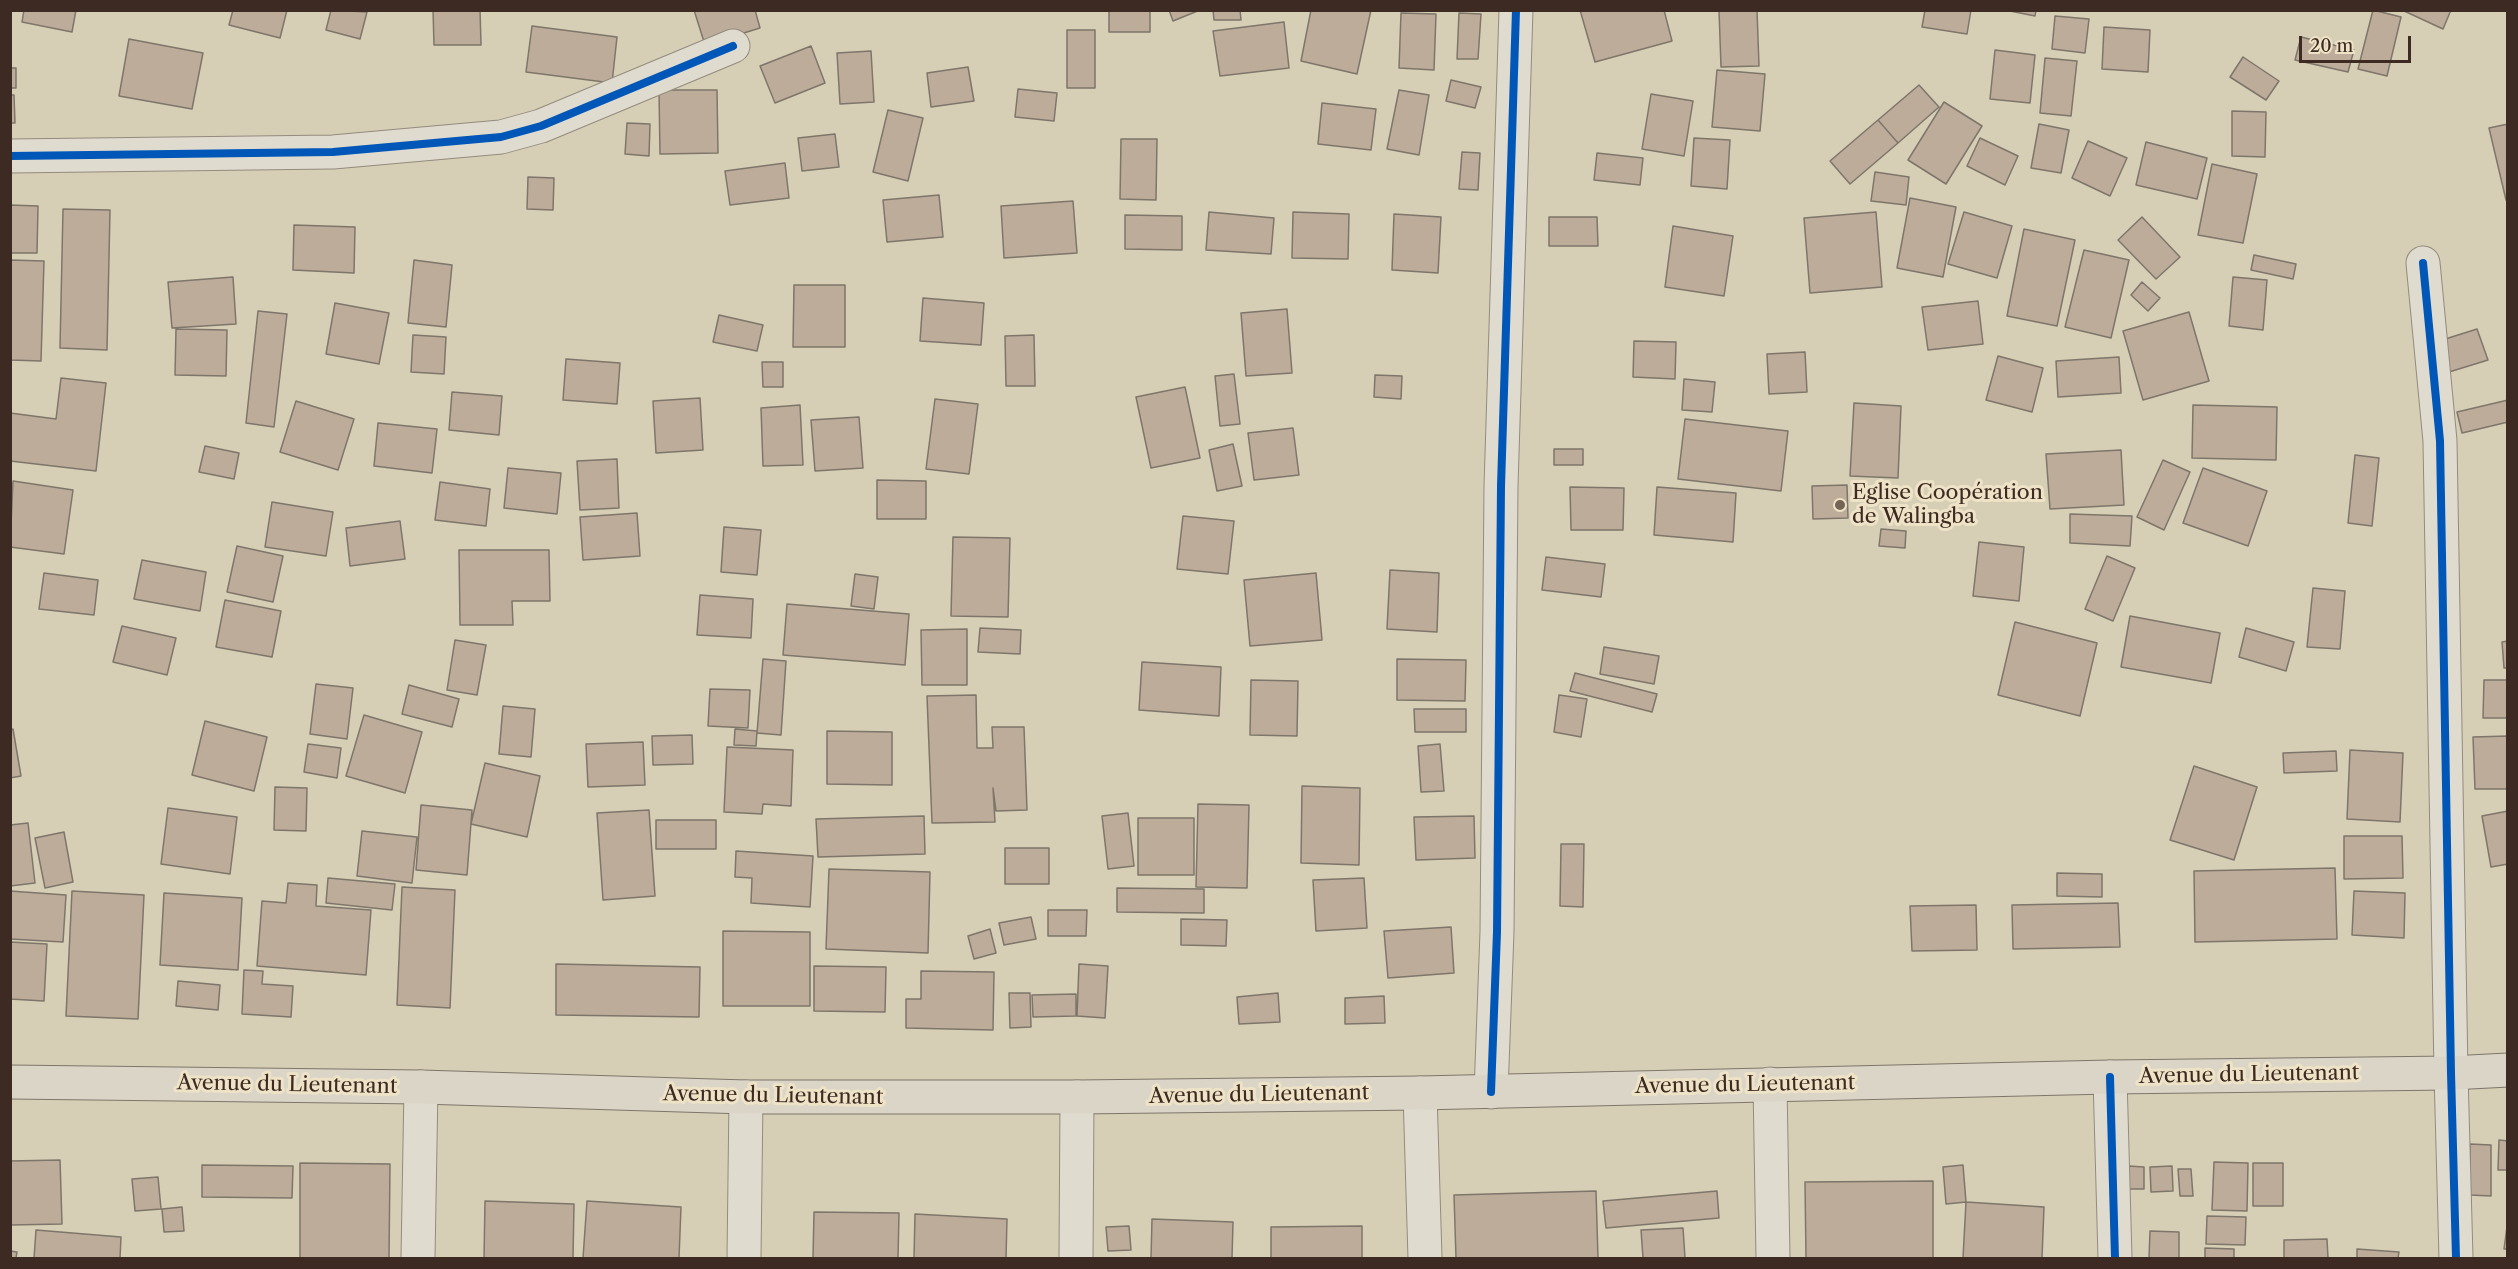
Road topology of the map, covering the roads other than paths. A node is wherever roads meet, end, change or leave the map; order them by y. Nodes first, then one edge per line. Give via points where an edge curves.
1 (1516, 10) edge
2 (733, 46) dead end
3 (10, 156) edge
4 (2423, 263) dead end
5 (2508, 1070) edge
6 (2451, 1073) junction
7 (2110, 1077) junction
8 (10, 1082) edge
9 (1770, 1084) junction
10 (421, 1087) junction
11 (1491, 1092) junction
12 (1420, 1093) junction
13 (746, 1097) junction
14 (1077, 1097) junction
15 (418, 1258) edge
16 (744, 1258) edge
17 (1076, 1258) edge
18 (1425, 1258) edge
19 (1773, 1258) edge
20 (2115, 1258) edge
21 (2456, 1258) edge

1 - 11 street via 1501,486 1497,932
2 - 3 street via 541,126 501,137 321,152
4 - 6 street via 2440,441
5 - 6 main road, Avenue du Lieutenant
6 - 7 main road, Avenue du Lieutenant
6 - 21 street
7 - 9 main road, Avenue du Lieutenant
7 - 20 street
8 - 10 main road, Avenue du Lieutenant
9 - 11 main road, Avenue du Lieutenant
9 - 19 street
10 - 13 main road, Avenue du Lieutenant
10 - 15 street
11 - 12 main road, Avenue du Lieutenant
12 - 14 main road, Avenue du Lieutenant
12 - 18 street
13 - 14 main road, Avenue du Lieutenant
13 - 16 street
14 - 17 street

